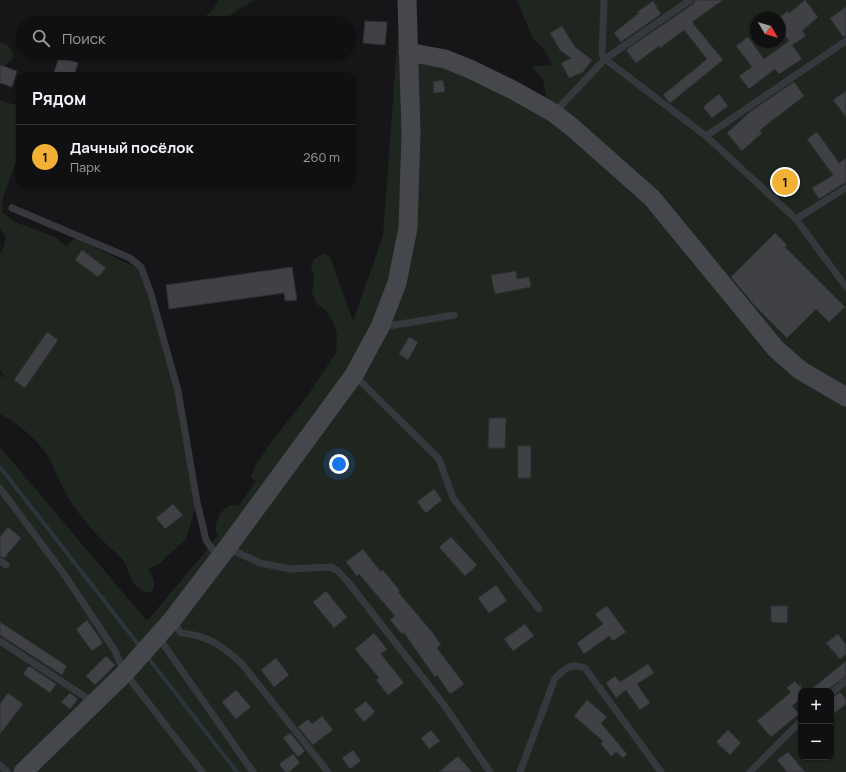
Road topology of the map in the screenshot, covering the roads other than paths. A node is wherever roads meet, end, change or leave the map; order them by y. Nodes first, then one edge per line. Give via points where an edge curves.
1 (407, 0) edge
2 (604, 0) edge
3 (690, 0) edge
4 (846, 41) edge
5 (408, 52) junction
6 (605, 59) junction
7 (554, 113) junction
8 (706, 136) junction
9 (846, 188) edge
10 (12, 208) dead end
11 (796, 219) junction
12 (846, 287) edge
13 (454, 315) dead end
14 (380, 327) junction
15 (354, 375) junction
16 (846, 397) edge
17 (0, 488) edge
18 (223, 553) junction
19 (539, 609) dead end
20 (172, 620) junction
21 (155, 640) junction
22 (0, 641) edge
23 (131, 667) junction
24 (846, 681) edge
25 (834, 691) edge
26 (95, 703) junction
27 (798, 724) edge
28 (0, 765) edge
29 (7, 772) edge
30 (23, 772) edge
31 (202, 772) edge
32 (253, 772) edge
33 (328, 772) edge
34 (490, 772) edge
35 (520, 772) edge
36 (662, 772) edge
37 (750, 772) edge

1 - 5 main road
2 - 6 lane via 602,54
3 - 6 lane
4 - 8 lane
5 - 7 main road via 445,59 470,69
5 - 14 main road via 411,133 408,228 397,283
6 - 7 lane
6 - 8 lane
7 - 16 main road via 652,198 776,349 800,370
8 - 11 lane
9 - 11 lane
10 - 18 lane via 130,258 141,267 178,391 206,540
11 - 12 lane
13 - 14 lane
14 - 15 main road
15 - 18 main road
15 - 19 lane via 439,459 453,498
17 - 23 lane via 66,577 115,651
18 - 20 main road
18 - 34 lane via 291,569 330,566 338,571 444,705
20 - 21 main road
20 - 33 lane via 181,633 195,634 214,642 242,664
21 - 23 main road
21 - 32 lane
22 - 26 lane
23 - 26 main road
23 - 31 lane
24 - 25 lane
26 - 30 main road
27 - 37 lane
28 - 29 lane
35 - 36 lane via 555,678 567,666 578,666 585,668

